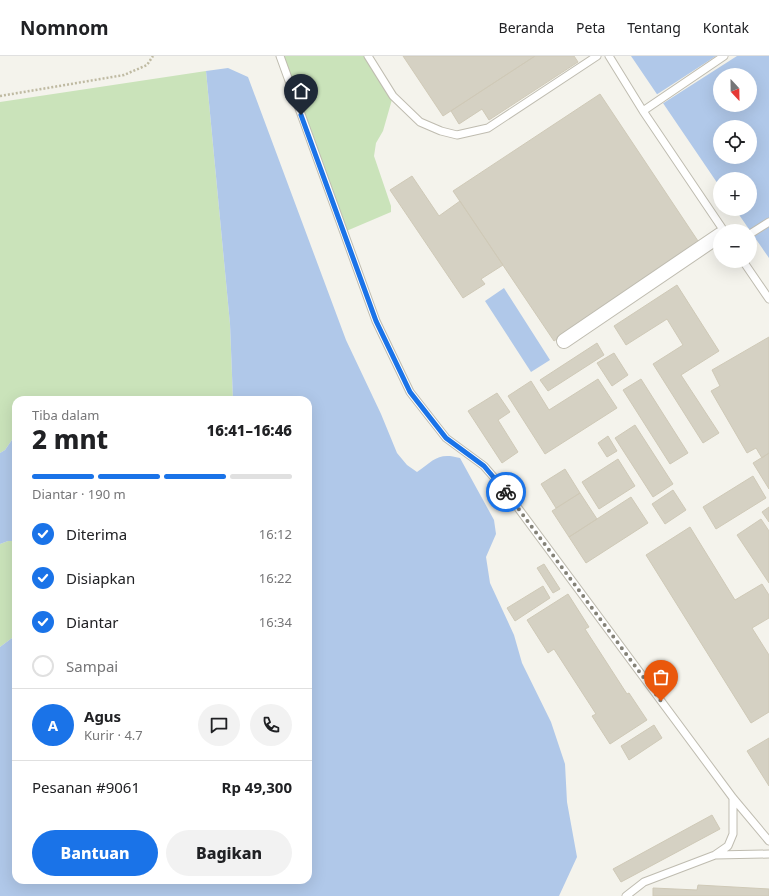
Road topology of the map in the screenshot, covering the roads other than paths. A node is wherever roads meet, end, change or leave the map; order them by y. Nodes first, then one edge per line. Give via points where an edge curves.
1 (280, 56) edge
2 (368, 56) edge
3 (596, 56) edge
4 (609, 56) edge
5 (724, 56) edge
6 (643, 111) junction
7 (769, 222) edge
8 (719, 224) edge
9 (757, 230) edge
10 (713, 240) edge
11 (748, 268) edge
12 (769, 300) edge
13 (564, 341) dead end
14 (733, 798) junction
15 (769, 841) edge
16 (769, 854) edge
17 (715, 855) junction
18 (626, 896) edge

1 - 14 lane via 376,321 410,392 446,438 484,466 504,489
2 - 3 lane via 393,96 420,122 457,135 488,128
4 - 6 lane
5 - 6 lane
6 - 8 lane
7 - 9 lane
10 - 13 street
11 - 12 lane
14 - 15 lane
14 - 17 lane via 733,834 728,846
16 - 17 lane
17 - 18 lane via 644,882

